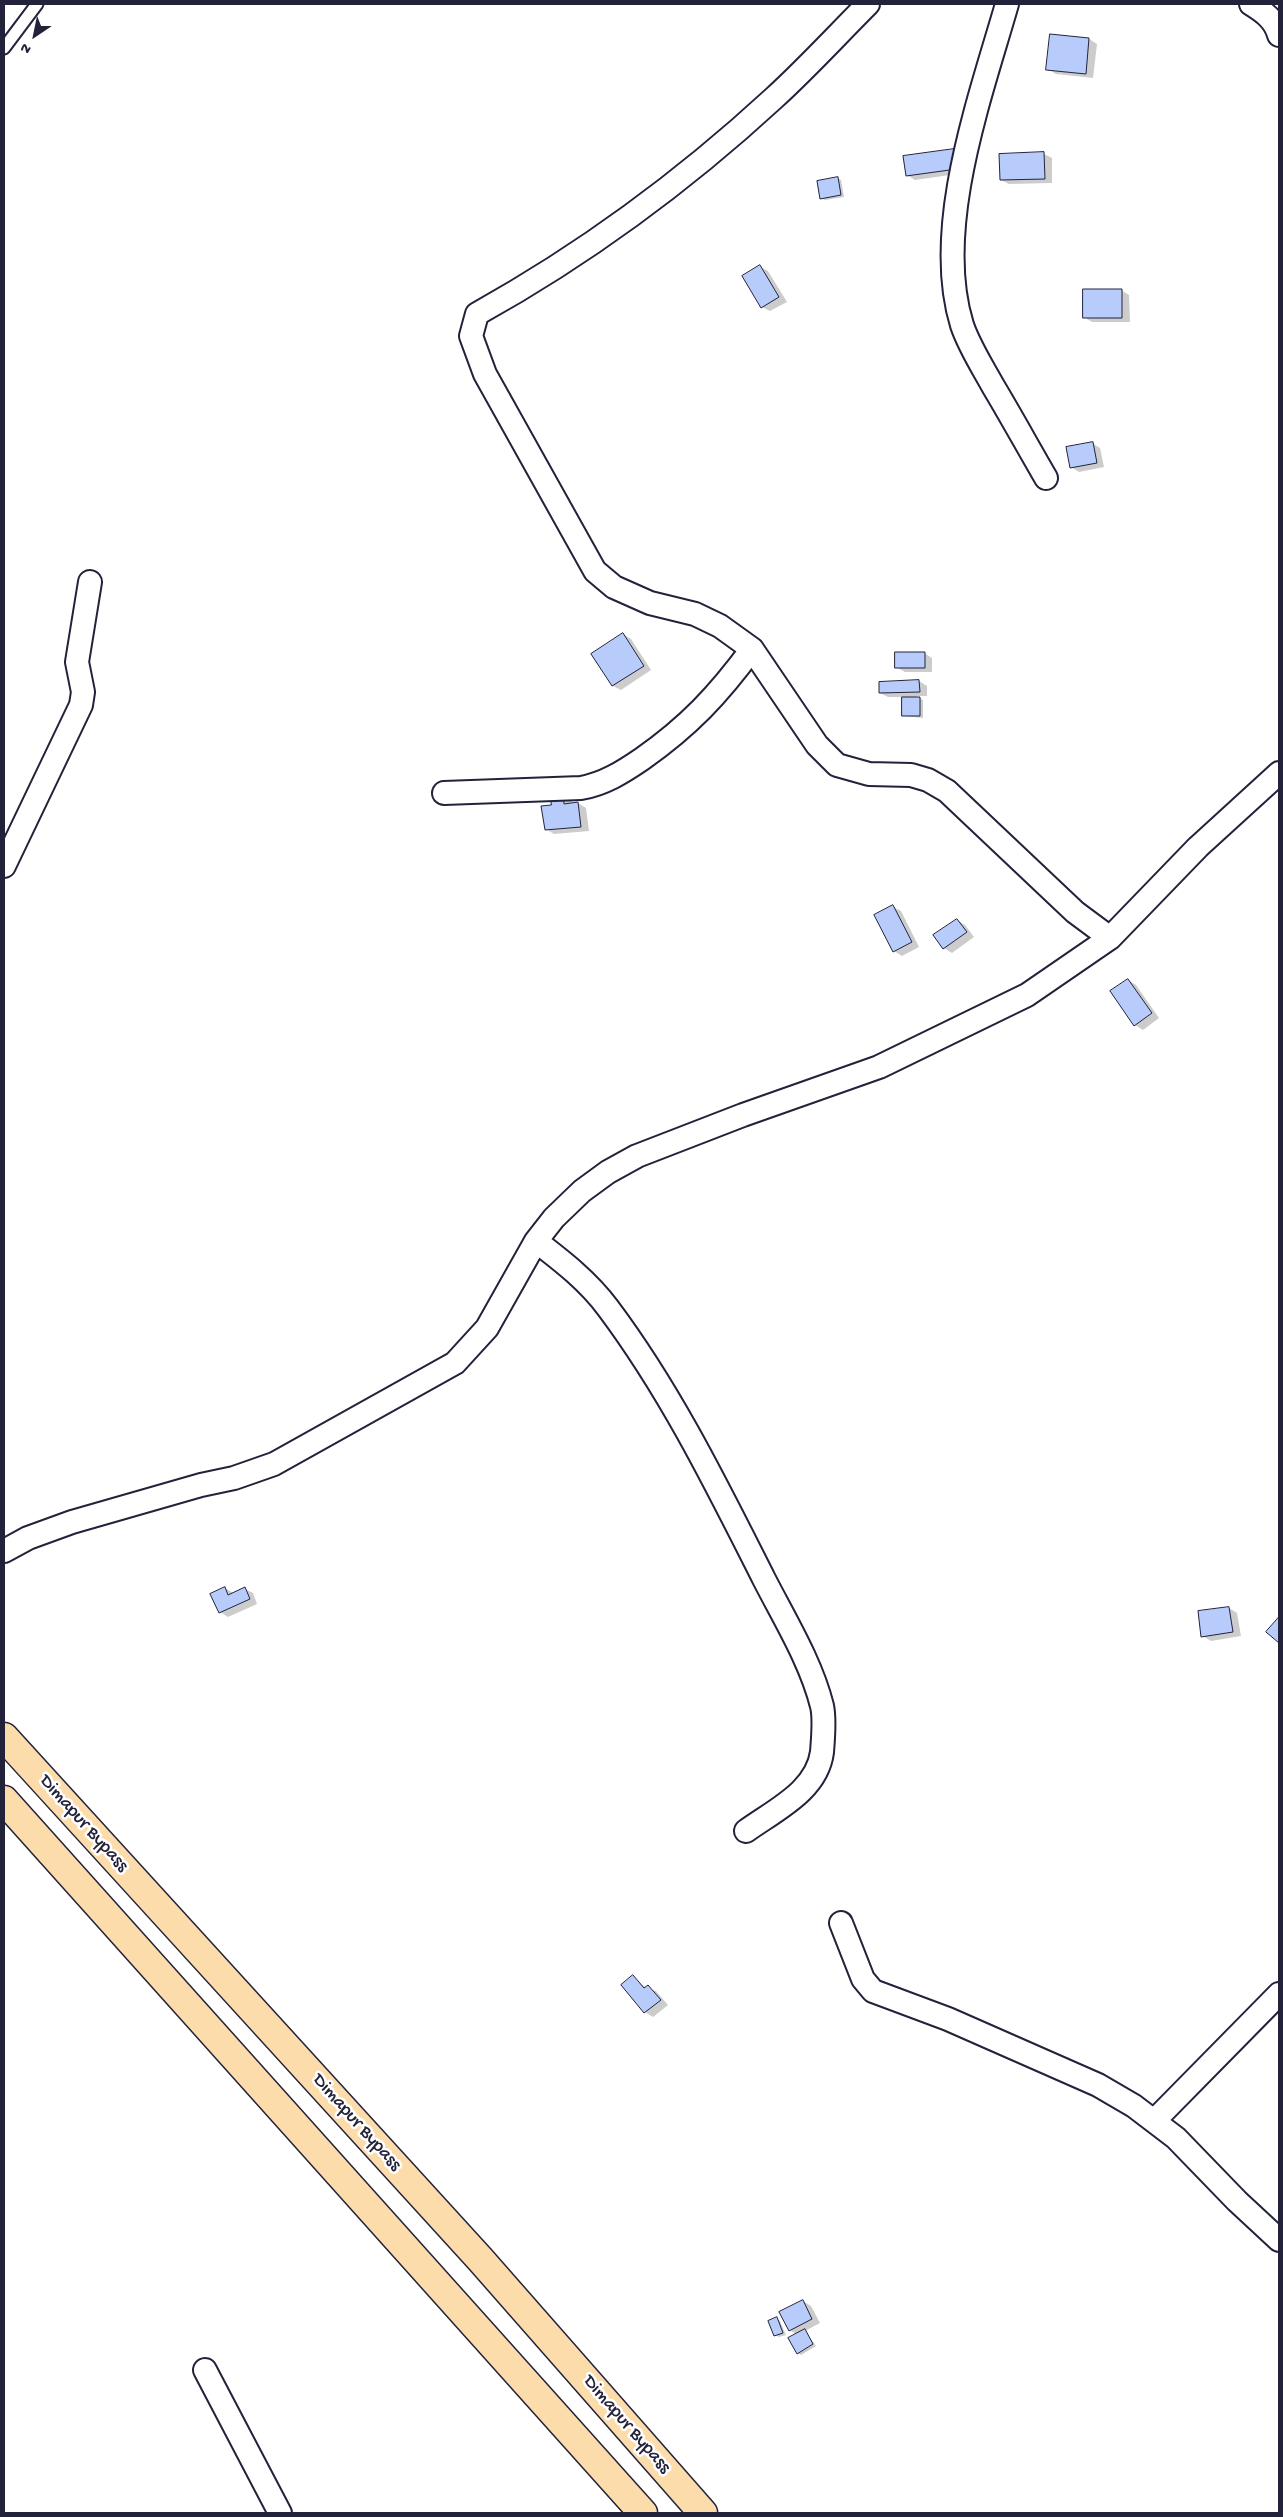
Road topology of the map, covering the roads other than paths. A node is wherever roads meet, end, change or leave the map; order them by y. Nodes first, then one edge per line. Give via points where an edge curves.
1 (37, 4) edge
2 (868, 4) edge
3 (1007, 4) edge
4 (1251, 4) edge
5 (1279, 35) edge
6 (4, 48) edge
7 (1046, 478) dead end
8 (90, 582) dead end
9 (752, 649) junction
10 (1279, 773) edge
11 (444, 793) dead end
12 (4, 866) edge
13 (1110, 938) junction
14 (536, 1241) junction
15 (4, 1551) edge
16 (4, 1737) edge
17 (4, 1800) edge
18 (746, 1831) dead end
19 (841, 1924) dead end
20 (1279, 1994) edge
21 (1155, 2120) junction
22 (1279, 2240) edge
23 (205, 2370) dead end
24 (280, 2513) edge
25 (643, 2513) edge
26 (703, 2513) edge

1 - 6 lane
2 - 9 street via 775,97 660,193 558,268 477,314 471,336 485,374 595,571 614,587 650,603 695,614 720,626
3 - 7 street via 969,134 955,215 954,296 975,354
4 - 5 street via 1265,13
8 - 12 street via 77,662 83,692 81,705
9 - 11 street via 694,719 662,745 594,786
9 - 13 street via 831,761 845,769 869,774 912,775 947,791 1076,912
10 - 13 street via 1205,841
13 - 14 street via 1027,995 879,1067 637,1156 608,1172 568,1204
14 - 15 street via 487,1328 455,1363 437,1374 274,1464 72,1522 28,1538
14 - 18 street via 579,1274 607,1307 659,1382 709,1469 809,1670 822,1708 822,1752 816,1772 805,1788
16 - 26 highway, Dimapur Bypass via 480,2259
17 - 25 highway
19 - 21 street via 863,1978 873,1991 948,2019 1098,2085
20 - 21 street
21 - 22 street
23 - 24 street

